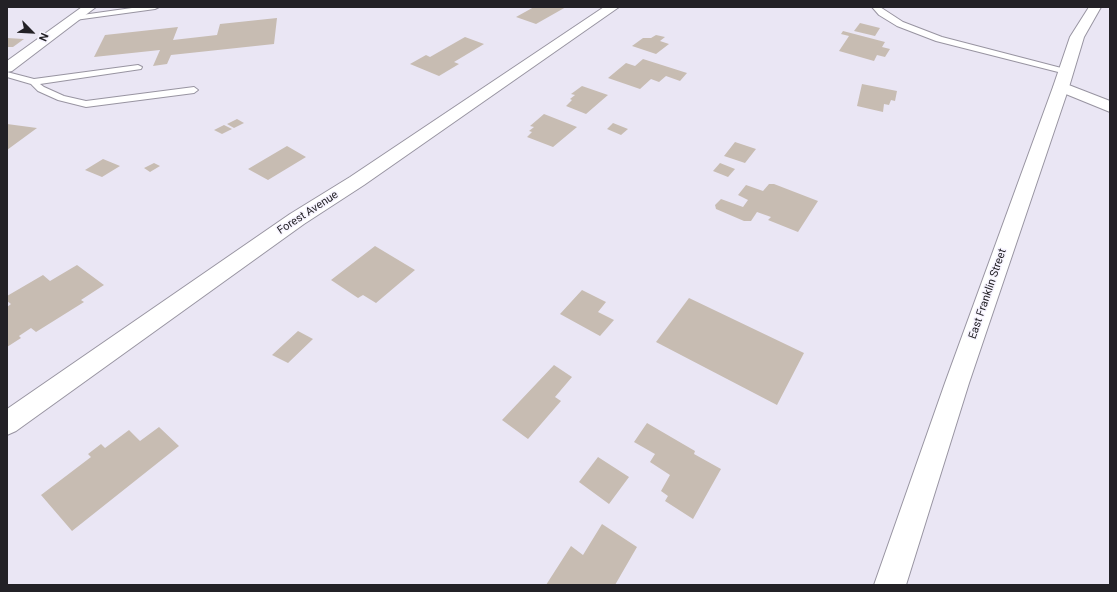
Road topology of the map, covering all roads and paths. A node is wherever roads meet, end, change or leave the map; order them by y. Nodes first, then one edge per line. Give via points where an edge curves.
1 (90, 7) edge
2 (155, 7) edge
3 (613, 7) edge
4 (876, 7) edge
5 (1095, 7) edge
6 (75, 18) junction
7 (138, 67) dead end
8 (7, 68) edge
9 (7, 74) edge
10 (1063, 80) junction
11 (34, 82) junction
12 (194, 90) dead end
13 (1110, 107) edge
14 (7, 423) edge
15 (890, 585) edge

1 - 6 street
2 - 6 lane
3 - 14 street, Forest Avenue via 297,219
4 - 10 lane via 900,24
5 - 10 street, East Franklin Street via 1077,37
6 - 8 street
7 - 11 lane
9 - 11 lane
10 - 13 street
10 - 15 street, East Franklin Street via 956,383
11 - 12 lane via 41,89 54,95 86,104

